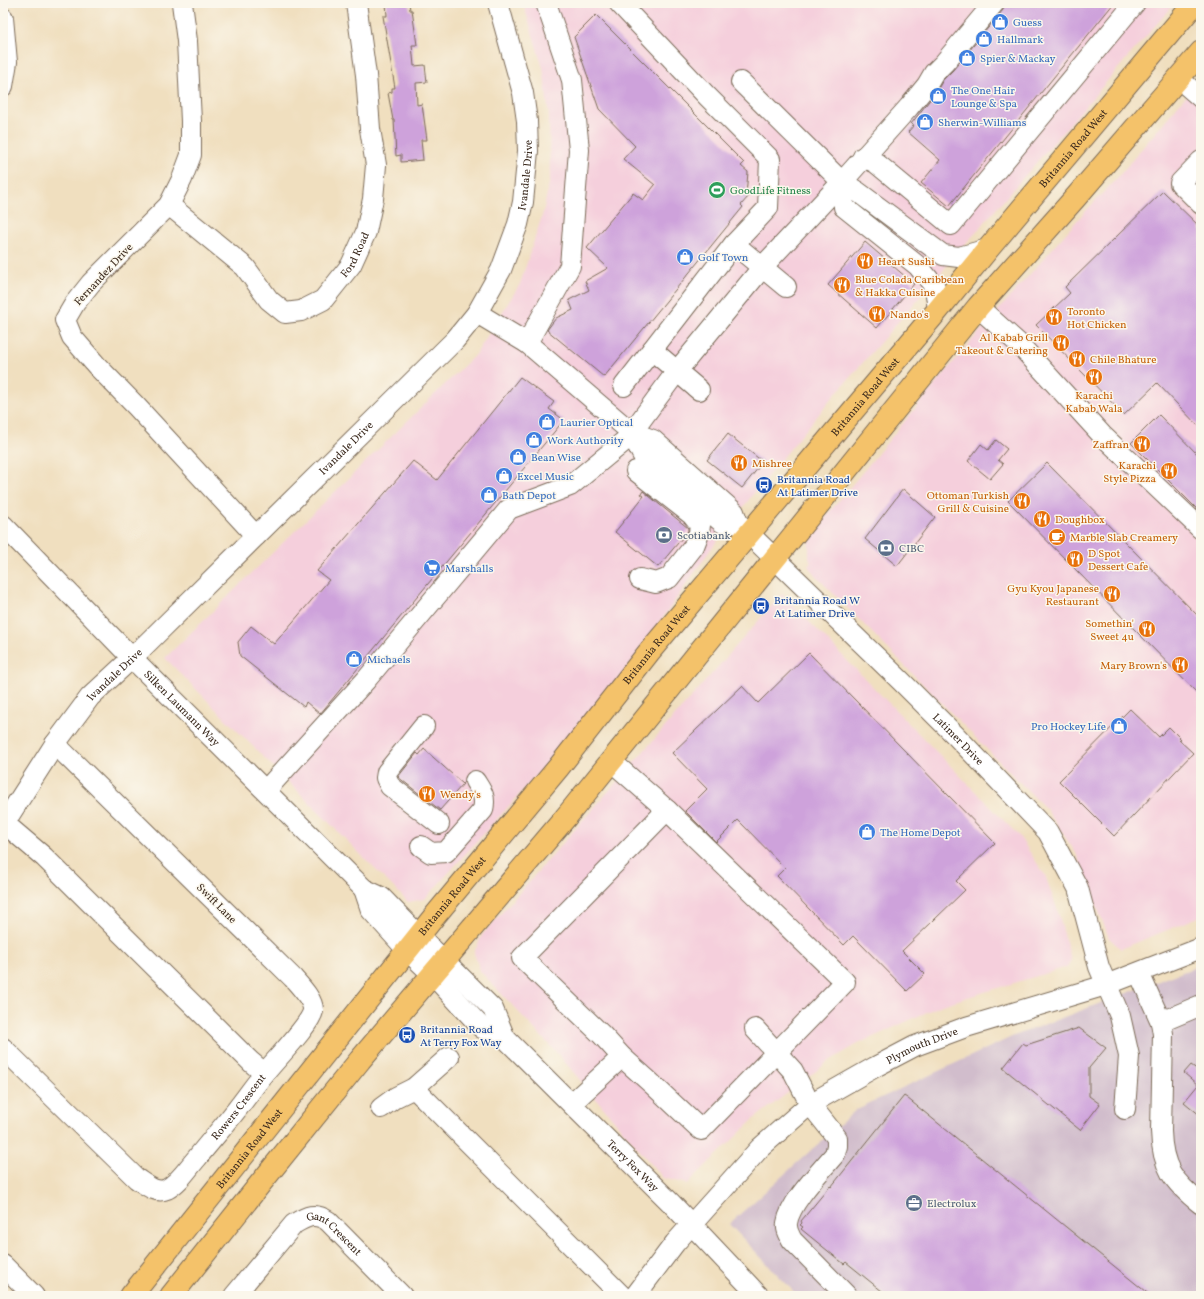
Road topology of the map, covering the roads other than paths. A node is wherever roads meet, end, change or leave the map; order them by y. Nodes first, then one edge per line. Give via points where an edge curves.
1 (182, 3) edge
2 (356, 3) edge
3 (498, 3) edge
4 (546, 3) edge
5 (619, 3) edge
6 (994, 3) edge
7 (1135, 3) edge
8 (1195, 3) edge
9 (3, 18) edge
10 (1201, 52) edge
11 (1178, 78) junction
12 (741, 82) dead end
13 (3, 86) edge
14 (1201, 98) edge
15 (863, 157) junction
16 (1201, 161) edge
17 (842, 182) junction
18 (1201, 204) edge
19 (169, 205) junction
20 (734, 244) junction
21 (988, 248) junction
22 (762, 268) junction
23 (786, 288) dead end
24 (978, 307) junction
25 (938, 310) junction
26 (477, 313) junction
27 (527, 343) junction
28 (652, 350) junction
29 (677, 371) junction
30 (624, 386) dead end
31 (698, 390) dead end
32 (631, 432) junction
33 (678, 505) junction
34 (3, 525) edge
35 (743, 529) junction
36 (1201, 529) edge
37 (256, 536) junction
38 (774, 558) junction
39 (640, 579) dead end
40 (132, 658) junction
41 (424, 726) dead end
42 (55, 744) junction
43 (611, 761) junction
44 (475, 781) dead end
45 (266, 790) junction
46 (667, 810) junction
47 (4, 824) edge
48 (439, 824) dead end
49 (421, 846) dead end
50 (413, 943) junction
51 (1201, 948) edge
52 (438, 968) junction
53 (1139, 973) junction
54 (1106, 985) junction
55 (1201, 1005) edge
56 (1160, 1022) junction
57 (755, 1029) dead end
58 (3, 1048) edge
59 (776, 1053) junction
60 (449, 1057) dead end
61 (622, 1057) junction
62 (264, 1073) junction
63 (414, 1088) junction
64 (572, 1104) junction
65 (810, 1104) junction
66 (381, 1108) dead end
67 (1125, 1109) dead end
68 (1201, 1204) edge
69 (692, 1225) junction
70 (3, 1265) edge
71 (34, 1296) edge
72 (131, 1296) edge
73 (171, 1296) edge
74 (234, 1296) edge
75 (402, 1296) edge
76 (622, 1296) edge
77 (635, 1296) edge
78 (759, 1296) edge
79 (847, 1296) edge

1 - 19 street, Fernandez Drive via 187,49 191,155
2 - 19 street, Ford Road via 376,165 373,199 366,232 351,265 323,300 301,311 285,313 270,300 245,267
3 - 26 street, Ivandale Drive via 522,93 528,151 518,224 501,270
4 - 27 street via 572,80 579,150 570,266
5 - 20 street via 770,159 768,208
6 - 15 street via 934,73 913,102
7 - 15 street via 951,225 876,163
8 - 21 main road, Britannia Road West
9 - 13 street via 7,62
10 - 11 main road
11 - 14 street
11 - 24 main road
12 - 17 street
15 - 17 street
16 - 18 street via 1180,183
17 - 21 street via 943,255 959,257
17 - 22 street
17 - 25 street via 844,207 918,266 935,287
19 - 37 street, Fernandez Drive via 91,283 75,302 65,320 72,337 97,366
20 - 22 street
20 - 28 street
21 - 25 main road, Britannia Road West
22 - 23 street
22 - 29 street
24 - 36 street via 1018,343 1102,435
24 - 38 main road
25 - 35 main road, Britannia Road West
26 - 27 street
26 - 37 street, Ivandale Drive via 455,340
27 - 32 street
28 - 29 street
28 - 30 street
29 - 31 street
29 - 32 street
32 - 35 street via 642,456 723,523
32 - 45 street via 627,439 570,486 509,509 366,680
33 - 33 street via 646,484 662,501
33 - 39 street via 700,525 694,546 669,578 656,583
34 - 40 street, Silken Laumann Way
35 - 38 street, Latimer Drive
35 - 50 main road, Britannia Road West via 558,768
37 - 40 street, Ivandale Drive
38 - 43 main road
38 - 54 street, Latimer Drive via 912,692 1048,832 1078,888
40 - 42 street, Ivandale Drive via 90,698
40 - 45 street, Silken Laumann Way
41 - 48 street via 387,772 386,778 390,786
42 - 47 street, Ivandale Drive
42 - 62 street, Swift Lane via 303,989 313,1007 310,1017
43 - 46 street
43 - 52 main road
44 - 49 street via 484,795 483,810 446,852 431,853
45 - 50 street, Silken Laumann Way via 364,888 370,910
46 - 59 street via 845,982
46 - 61 street via 522,958
47 - 62 street, Rowers Crescent via 44,857
50 - 52 street, Silken Laumann Way
50 - 72 main road, Britannia Road West
51 - 53 street, Plymouth Drive
52 - 64 street, Terry Fox Way via 493,1009 505,1038
52 - 73 main road via 305,1128
53 - 54 street, Plymouth Drive
53 - 56 street
54 - 65 street, Plymouth Drive via 966,1027 914,1046
54 - 67 street, Latimer Drive via 1120,1016 1129,1056
55 - 56 street
56 - 68 street via 1164,1042 1161,1146 1171,1174 1184,1191
57 - 59 street
58 - 62 street, Rowers Crescent via 137,1179 159,1191 178,1180 242,1104
59 - 61 street via 701,1130
59 - 65 street via 793,1071
60 - 63 street
61 - 64 street
63 - 66 street
63 - 76 street
64 - 69 street, Terry Fox Way
65 - 69 street, Plymouth Drive via 760,1148
65 - 79 street via 837,1138 837,1146 835,1154 798,1198 790,1212 787,1231 792,1240
69 - 77 street, Plymouth Drive
69 - 78 street, Terry Fox Way
70 - 71 street
74 - 75 street, Gant Crescent via 294,1224 314,1215 328,1221

